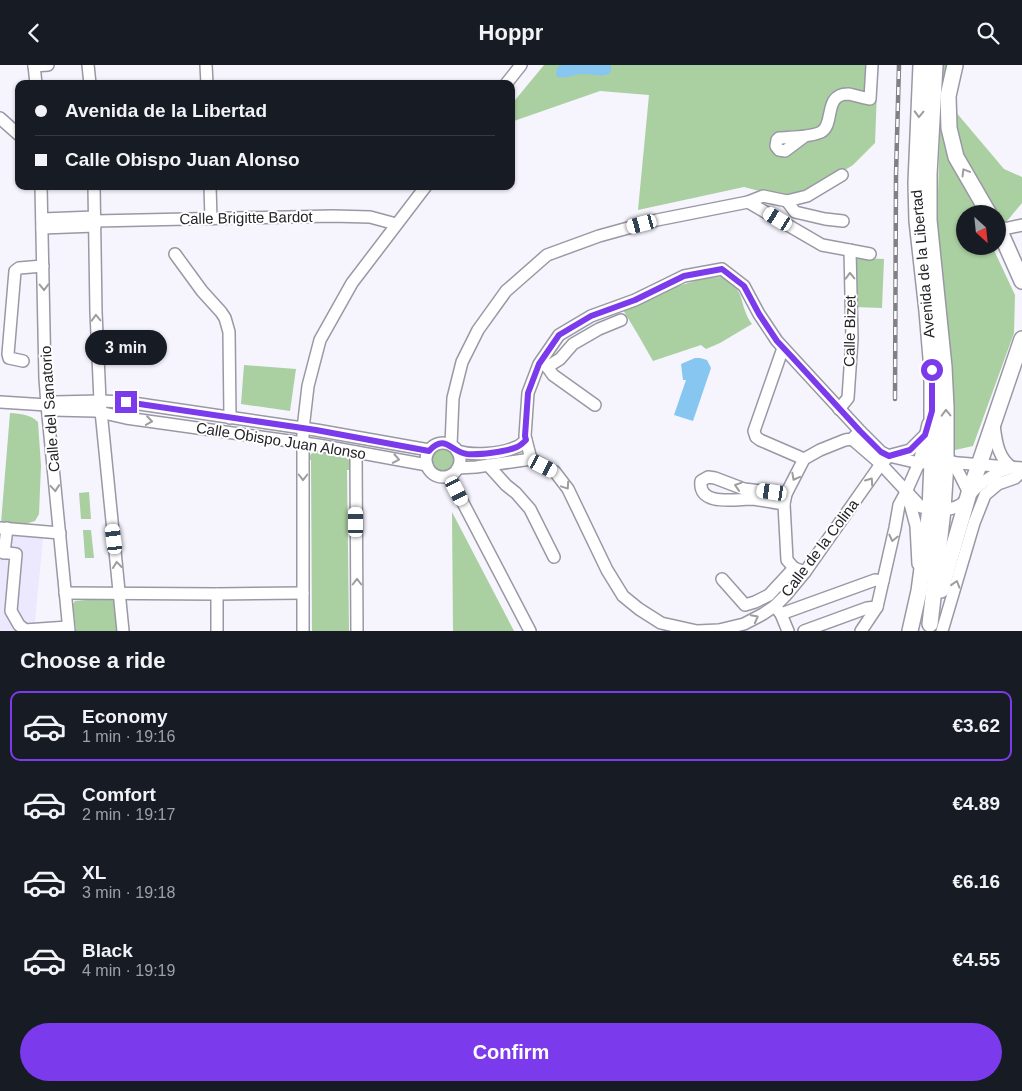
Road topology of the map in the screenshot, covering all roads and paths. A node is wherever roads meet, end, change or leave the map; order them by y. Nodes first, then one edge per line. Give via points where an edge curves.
1 (48, 65) edge
2 (88, 65) edge
3 (206, 65) edge
4 (521, 65) edge
5 (872, 65) edge
6 (921, 65) edge
7 (935, 65) edge
8 (955, 65) edge
9 (34, 66) edge
10 (36, 80) edge
11 (90, 80) edge
12 (207, 80) edge
13 (509, 80) edge
14 (0, 118) edge
15 (15, 131) edge
16 (805, 136) dead end
17 (842, 175) dead end
18 (41, 190) edge
19 (94, 190) edge
20 (210, 190) edge
21 (423, 190) edge
22 (787, 201) junction
23 (748, 202) junction
24 (985, 205) edge
25 (211, 219) junction
26 (95, 221) junction
27 (843, 221) dead end
28 (42, 223) junction
29 (396, 224) junction
30 (1022, 225) edge
31 (1006, 228) edge
32 (1006, 245) edge
33 (850, 250) junction
34 (174, 254) dead end
35 (870, 254) dead end
36 (43, 266) junction
37 (1021, 276) edge
38 (621, 320) dead end
39 (1022, 339) edge
40 (783, 347) junction
41 (23, 361) dead end
42 (545, 363) junction
43 (5, 402) edge
44 (47, 405) junction
45 (595, 405) dead end
46 (101, 407) junction
47 (839, 409) junction
48 (932, 411) junction
49 (0, 413) edge
50 (126, 418) junction
51 (230, 418) junction
52 (993, 423) junction
53 (303, 429) junction
54 (103, 430) junction
55 (856, 435) junction
56 (925, 435) junction
57 (526, 440) junction
58 (303, 443) junction
59 (454, 448) junction
60 (429, 451) junction
61 (356, 452) junction
62 (531, 459) junction
63 (804, 459) junction
64 (885, 460) junction
65 (938, 462) junction
66 (426, 465) junction
67 (488, 465) junction
68 (979, 465) junction
69 (1019, 469) edge
70 (453, 472) junction
71 (906, 492) junction
72 (968, 496) junction
73 (785, 499) junction
74 (937, 510) junction
75 (4, 528) edge
76 (60, 533) junction
77 (2, 553) edge
78 (554, 557) dead end
79 (800, 570) junction
80 (722, 579) dead end
81 (883, 581) junction
82 (919, 591) junction
83 (65, 593) junction
84 (120, 593) junction
85 (303, 593) junction
86 (217, 594) junction
87 (6, 600) edge
88 (878, 607) junction
89 (778, 610) junction
90 (45, 627) edge
91 (20, 629) edge
92 (68, 629) edge
93 (933, 629) edge
94 (123, 631) edge
95 (217, 631) edge
96 (303, 631) edge
97 (357, 631) edge
98 (530, 631) edge
99 (697, 631) edge
100 (788, 631) edge
101 (804, 631) edge
102 (861, 631) edge
103 (910, 631) edge

1 - 9 street
2 - 11 street
3 - 12 street
4 - 13 street
5 - 16 street via 870,99 842,95 832,105 827,127 822,132
6 -> 48 main road, Avenida de la Libertad via 916,212 932,370
65 -> 7 main road, Avenida de la Libertad via 946,407 929,220
24 -> 8 main road via 956,157 949,128 948,96
9 - 10 street
14 - 15 street
17 - 22 street via 807,196
18 - 28 street, Calle del Sanatorio
19 - 26 street
20 - 25 street
21 - 29 street
22 - 23 street via 763,196
22 - 27 street via 795,212
23 - 33 street via 822,245
23 - 59 street via 657,220 547,255 506,291 478,330 462,361 453,398
25 - 26 street, Calle Brigitte Bardot
25 - 29 street, Calle Brigitte Bardot via 341,216 370,217
26 - 28 street, Calle Brigitte Bardot
46 -> 26 street
28 - 36 street, Calle del Sanatorio
29 - 53 street via 352,283 320,340 308,386
30 - 31 street
32 - 37 main road
33 - 35 street
47 -> 33 street, Calle Bizet via 848,398 852,339
34 - 51 street via 225,319
36 - 41 street via 19,267 15,271 8,354 10,358
36 -> 44 street, Calle del Sanatorio
38 - 42 street via 573,344 560,359
39 - 52 main road
40 - 42 street via 744,286 722,269 684,276 635,300 591,316 559,335
40 - 47 street
40 - 63 street via 754,431 760,440
42 - 45 street via 553,375
42 - 57 street via 539,364 528,393
43 - 44 street, Calle Obispo Juan Alonso
43 - 49 street
44 - 46 street, Calle Obispo Juan Alonso via 53,410
44 -> 76 street, Calle del Sanatorio
46 - 50 street, Calle Obispo Juan Alonso
46 - 51 street, Calle Obispo Juan Alonso via 126,402
46 - 54 street
47 - 55 street
48 - 56 street
48 - 65 main road, Avenida de la Libertad
50 - 54 street via 110,423
50 -> 58 street, Calle Obispo Juan Alonso
51 - 53 street, Calle Obispo Juan Alonso
52 - 68 main road
52 - 69 street via 998,449 1007,464
53 - 58 street
53 - 60 street, Calle Obispo Juan Alonso
84 -> 54 street
55 - 63 street
55 - 64 street via 881,452
56 - 64 street via 910,450
56 - 65 street
57 - 59 street via 518,447 502,451 467,454
57 - 62 street
58 - 61 street, Calle Obispo Juan Alonso
58 -> 85 street
59 - 60 street via 441,443
59 - 70 street via 460,462
60 - 66 street
61 -> 66 street, Calle Obispo Juan Alonso
97 -> 61 street
62 - 67 street
62 -> 99 street, Calle de la Colina via 555,472 568,489 607,570 623,595 661,623
63 -> 73 street
64 - 65 street
64 - 71 street
79 -> 64 street, Calle de la Colina
65 - 68 street
65 - 71 street
65 - 72 street
65 - 74 main road
66 - 70 street via 438,477
67 - 70 street
67 - 78 street via 530,509
68 - 69 street
68 - 72 main road
69 - 72 street via 994,474
93 -> 69 street via 985,495 998,484 1015,478
70 - 98 street
71 - 74 street via 921,507
71 -> 81 street via 899,505
71 - 82 street via 916,526
72 - 74 street via 960,505
72 - 93 main road via 940,592
73 -> 73 street via 715,478 701,481 700,488 709,498 725,501
73 - 79 street via 787,559
74 - 82 main road
74 - 93 main road
75 - 76 street
75 - 77 street
76 - 83 street, Calle del Sanatorio
77 - 87 street via 16,553
79 - 80 street via 769,595 745,605
79 - 89 street, Calle de la Colina
81 - 88 street
81 - 89 street via 875,580
82 - 103 main road
83 - 84 street
83 - 92 street, Calle del Sanatorio
84 - 86 street
84 - 94 street
85 - 86 street
85 - 96 street
86 - 95 street
87 - 91 street
88 - 101 street via 867,607
88 - 102 street
99 -> 89 street, Calle de la Colina via 744,624
89 - 100 street
90 - 91 street
90 - 92 street

